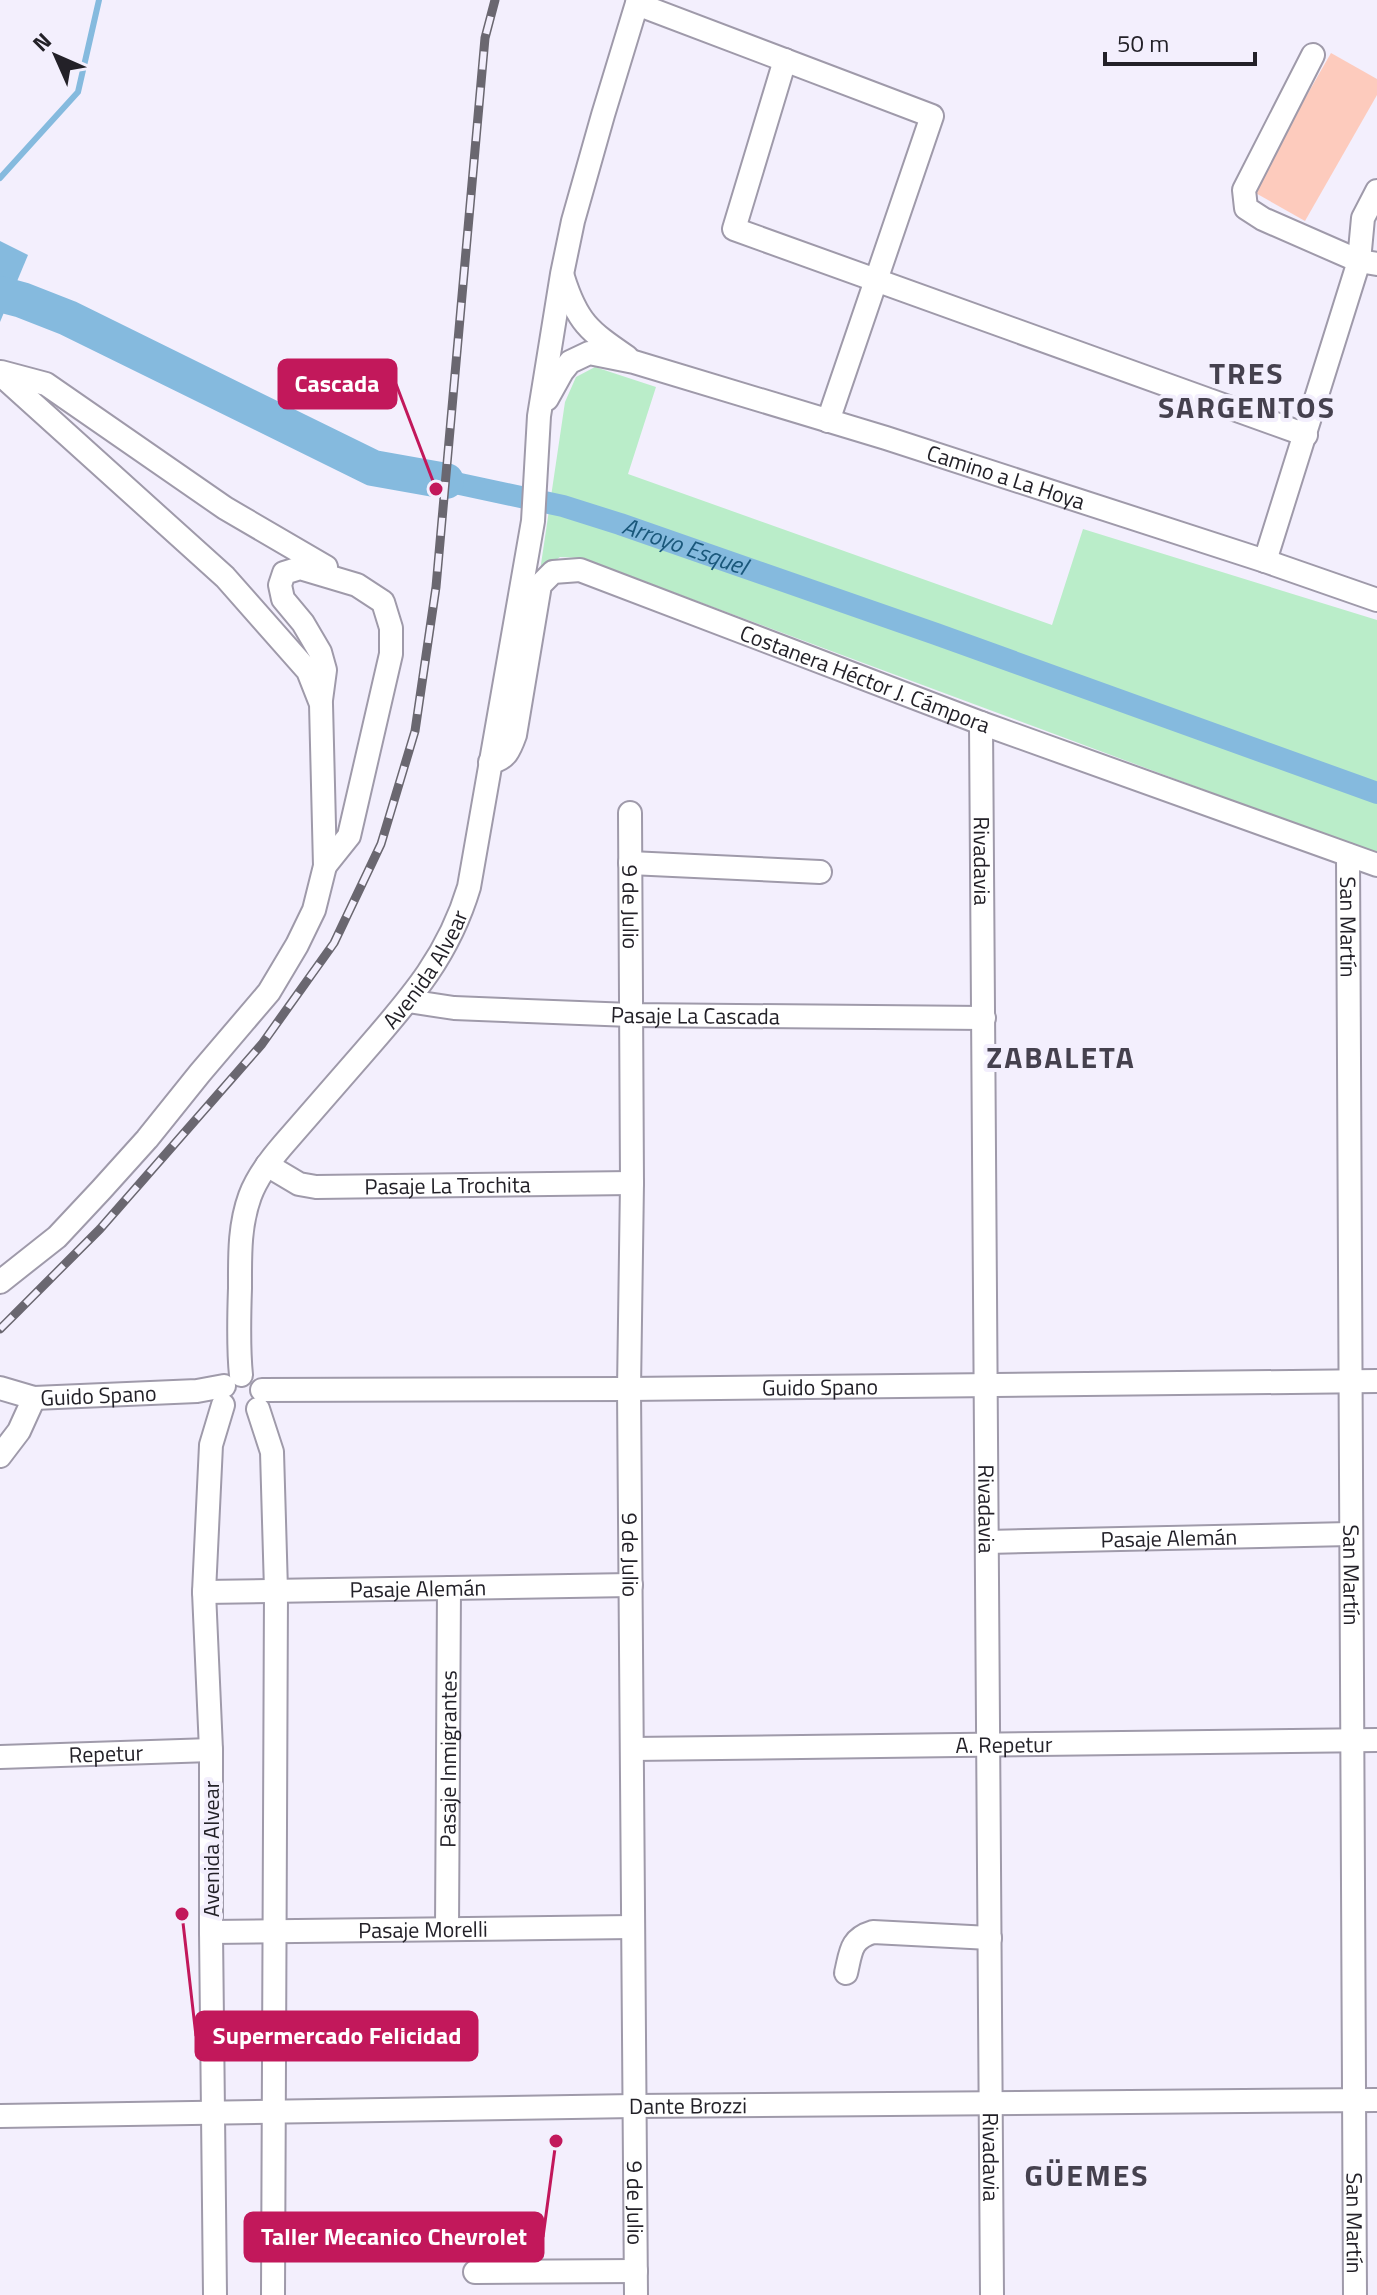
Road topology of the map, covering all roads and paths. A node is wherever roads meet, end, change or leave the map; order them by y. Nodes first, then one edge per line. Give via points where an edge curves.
1 (638, 2) edge
2 (1313, 55) dead end
3 (785, 60) junction
4 (1377, 191) edge
5 (1368, 263) edge
6 (562, 274) junction
7 (876, 280) junction
8 (634, 362) junction
9 (0, 373) edge
10 (539, 416) junction
11 (828, 421) junction
12 (1306, 435) junction
13 (533, 521) joint
14 (1265, 561) junction
15 (357, 585) junction
16 (1377, 600) edge
17 (321, 704) junction
18 (981, 723) junction
19 (490, 762) junction
20 (630, 813) dead end
21 (1348, 855) junction
22 (630, 863) junction
23 (1377, 865) edge
24 (325, 866) junction
25 (820, 872) dead end
26 (408, 1001) junction
27 (631, 1015) junction
28 (984, 1018) junction
29 (267, 1165) junction
30 (632, 1183) junction
31 (0, 1282) edge
32 (1349, 1381) junction
33 (1377, 1381) edge
34 (986, 1384) junction
35 (0, 1388) edge
36 (629, 1389) junction
37 (227, 1391) junction
38 (34, 1398) junction
39 (260, 1400) junction
40 (0, 1456) edge
41 (1350, 1534) junction
42 (987, 1542) junction
43 (631, 1585) junction
44 (449, 1588) junction
45 (276, 1590) junction
46 (204, 1592) junction
47 (1351, 1740) junction
48 (1377, 1740) edge
49 (989, 1744) junction
50 (632, 1749) junction
51 (211, 1750) junction
52 (0, 1757) edge
53 (633, 1927) junction
54 (447, 1929) junction
55 (274, 1931) junction
56 (211, 1932) junction
57 (990, 1938) junction
58 (846, 1973) dead end
59 (1354, 2099) junction
60 (1377, 2100) edge
61 (991, 2104) junction
62 (635, 2106) junction
63 (213, 2113) junction
64 (273, 2113) junction
65 (0, 2116) edge
66 (636, 2271) junction
67 (475, 2272) dead end
68 (215, 2295) edge
69 (273, 2295) edge
70 (636, 2295) edge
71 (992, 2295) edge
72 (1355, 2295) edge

1 - 3 street
1 - 6 street, Camino a La Hoya
2 - 5 street via 1244,190 1246,208
3 - 7 street via 734,229
3 - 7 street via 932,116
4 - 5 street via 1363,218
5 - 12 street
6 - 8 street, Camino a La Hoya via 582,320
6 - 10 street, Camino a La Hoya
7 - 11 street
7 - 12 street
8 - 10 street, Camino a La Hoya via 589,353 570,362
8 - 11 street, Camino a La Hoya
9 - 15 street via 46,384 225,508
9 - 17 street via 225,577 308,671
10 - 13 street, Camino a La Hoya
11 - 14 street, Camino a La Hoya
12 - 14 street
13 - 19 street, Avenida Alvear
14 - 16 street, Camino a La Hoya
15 - 17 street via 300,568 284,573 280,585 283,599 320,652 325,670
15 - 24 street via 383,602 391,654 349,836
17 - 24 street
18 - 19 street, Costanera Héctor J. Cámpora via 580,570 553,572 540,585 511,746 499,761
18 - 21 street, Costanera Héctor J. Cámpora
18 - 28 street, Rivadavia
19 - 26 street, Avenida Alvear via 459,919
20 - 22 street, 9 de Julio
21 - 23 street, Costanera Héctor J. Cámpora
21 - 32 street, San Martín
22 - 25 street
22 - 27 street, 9 de Julio
24 - 31 street via 314,910 269,992 101,1190 57,1237
26 - 27 street, Pasaje La Cascada via 454,1008
26 - 29 street, Avenida Alvear
27 - 28 street, Pasaje La Cascada
27 - 30 street, 9 de Julio
28 - 34 street, Rivadavia
29 - 30 street, Pasaje La Trochita via 299,1184 316,1187
29 - 37 street, Avenida Alvear via 244,1214 239,1352
30 - 36 street, 9 de Julio
32 - 33 street, Guido Spano
32 - 34 street, Guido Spano
32 - 41 street, San Martín
34 - 36 street, Guido Spano
34 - 42 street, Rivadavia
35 - 38 street, Guido Spano
36 - 39 street, Guido Spano
36 - 43 street, 9 de Julio
37 - 38 street, Guido Spano
37 - 39 street via 254,1378
37 - 39 street, Guido Spano via 231,1414 237,1416 249,1416
37 - 46 street, Avenida Alvear via 211,1445
38 - 40 street
39 - 45 street via 272,1452
41 - 42 street, Pasaje Alemán
41 - 47 street, San Martín
42 - 49 street, Rivadavia
43 - 44 street, Pasaje Alemán
43 - 50 street, 9 de Julio
44 - 45 street, Pasaje Alemán
44 - 54 street, Pasaje Inmigrantes
45 - 46 street, Pasaje Alemán
45 - 55 street
46 - 51 street, Avenida Alvear
47 - 48 street, A. Repetur
47 - 49 street, A. Repetur
47 - 59 street, San Martín
49 - 50 street, A. Repetur
49 - 57 street, Rivadavia
50 - 53 street, 9 de Julio
51 - 52 street, Repetur
51 - 56 street, Avenida Alvear
53 - 54 street, Pasaje Morelli
53 - 62 street, 9 de Julio
54 - 55 street, Pasaje Morelli
55 - 56 street, Pasaje Morelli
55 - 64 street
56 - 63 street, Avenida Alvear
57 - 58 street via 873,1932 853,1944
57 - 61 street, Rivadavia
59 - 60 street, Dante Brozzi
59 - 61 street, Dante Brozzi
59 - 72 street, San Martín
61 - 62 street, Dante Brozzi
61 - 71 street, Rivadavia
62 - 64 street, Dante Brozzi
62 - 66 street, 9 de Julio
63 - 64 street, Dante Brozzi
63 - 65 street, Dante Brozzi
63 - 68 street, Avenida Alvear
64 - 69 street
66 - 67 street
66 - 70 street, 9 de Julio

